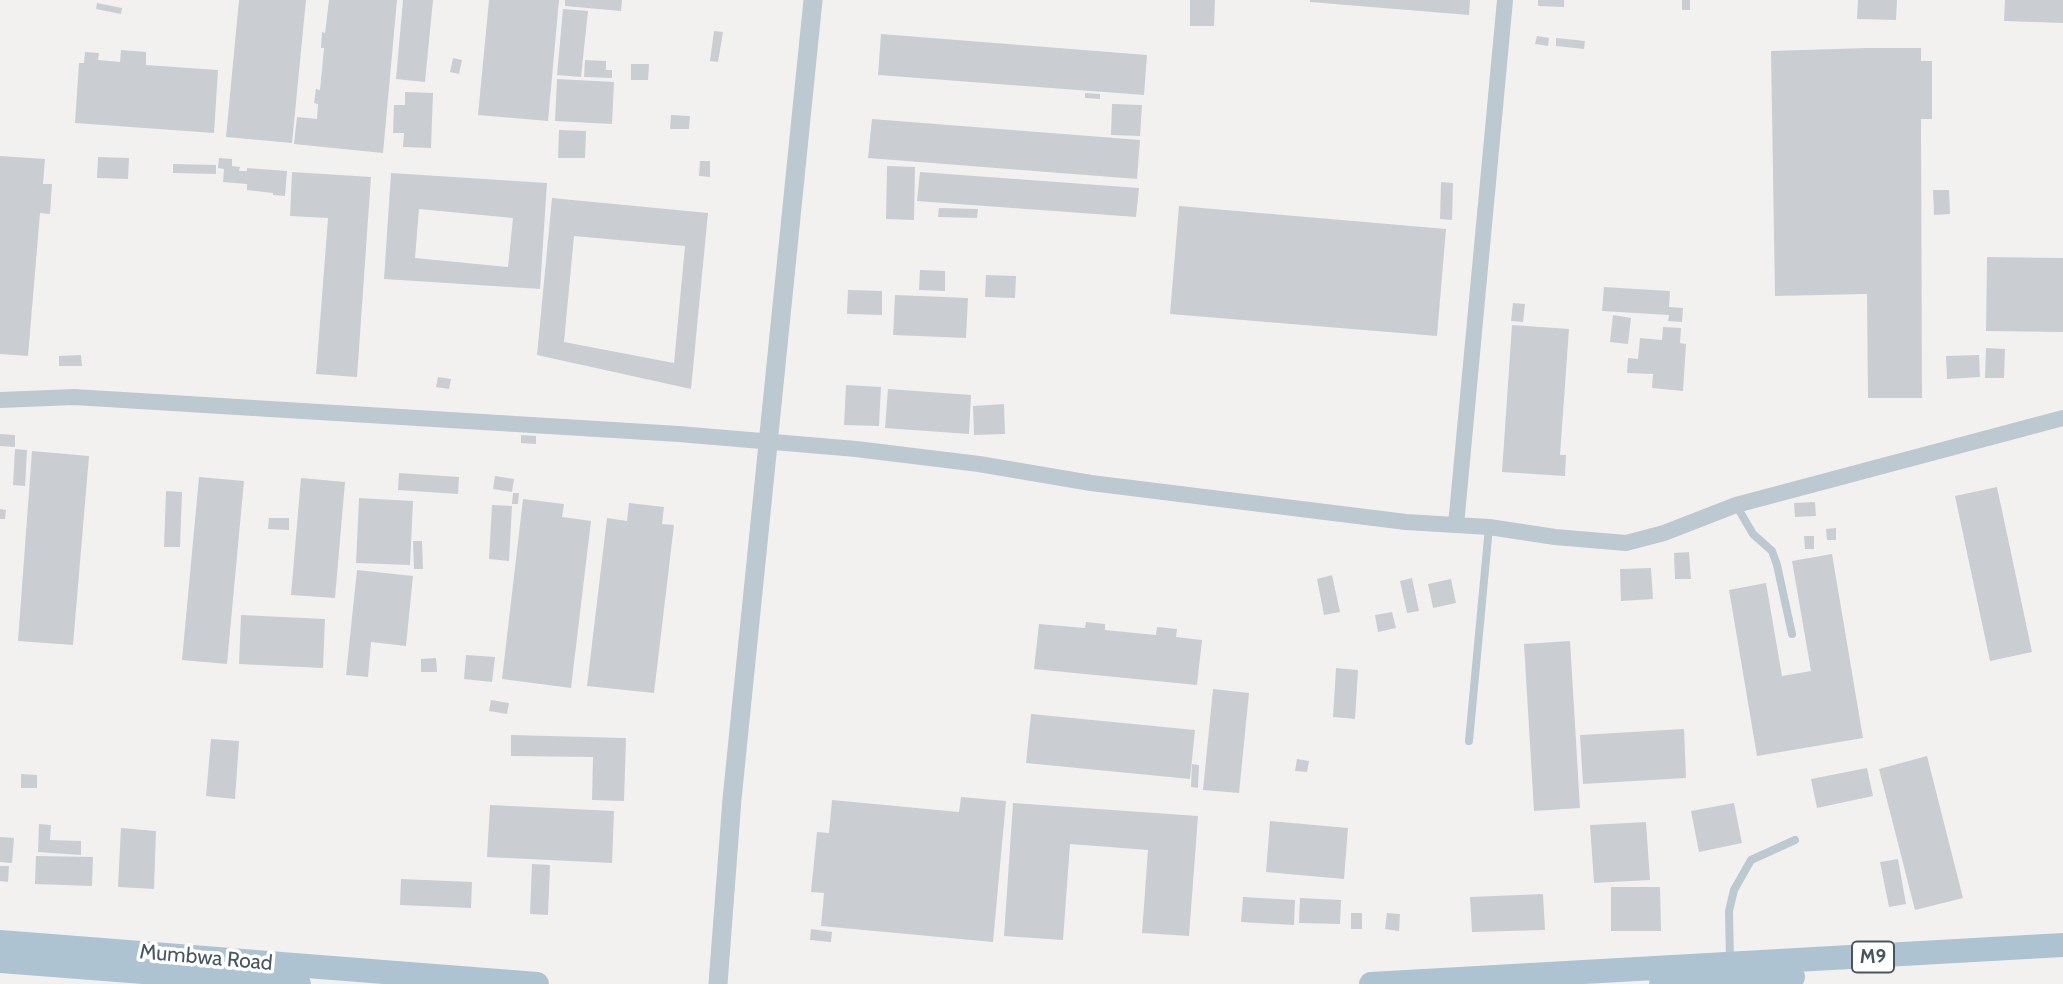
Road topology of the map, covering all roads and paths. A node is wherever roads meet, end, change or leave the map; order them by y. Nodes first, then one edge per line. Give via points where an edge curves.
1 (813, 0) edge
2 (1504, 0) edge
3 (0, 400) edge
4 (2063, 418) edge
5 (767, 442) junction
6 (1736, 505) junction
7 (1456, 525) junction
8 (1489, 527) junction
9 (1792, 634) dead end
10 (1469, 741) dead end
11 (1795, 839) dead end
12 (0, 942) edge
13 (2063, 945) edge
14 (0, 961) edge
15 (2063, 961) edge
16 (1730, 963) junction
17 (73, 975) edge
18 (1677, 979) edge
19 (510, 983) edge
20 (299, 984) edge
21 (537, 984) edge
22 (718, 984) edge
23 (1371, 984) edge

1 - 5 street
2 - 7 street
3 - 5 street via 74,397
4 - 6 street
5 - 7 street via 979,464 1091,483
5 - 22 street
6 - 8 street via 1626,543
6 - 9 lane via 1753,534 1772,551
7 - 8 street
8 - 10 lane
11 - 16 lane via 1751,860 1734,890 1729,911
12 - 19 main road, Mumbwa Road
13 - 16 main road, M9
14 - 17 main road, Mumbwa Road
15 - 18 main road, M9
16 - 18 main road, M9
17 - 20 main road, Mumbwa Road
18 - 23 main road, M9
19 - 21 main road, Mumbwa Road

